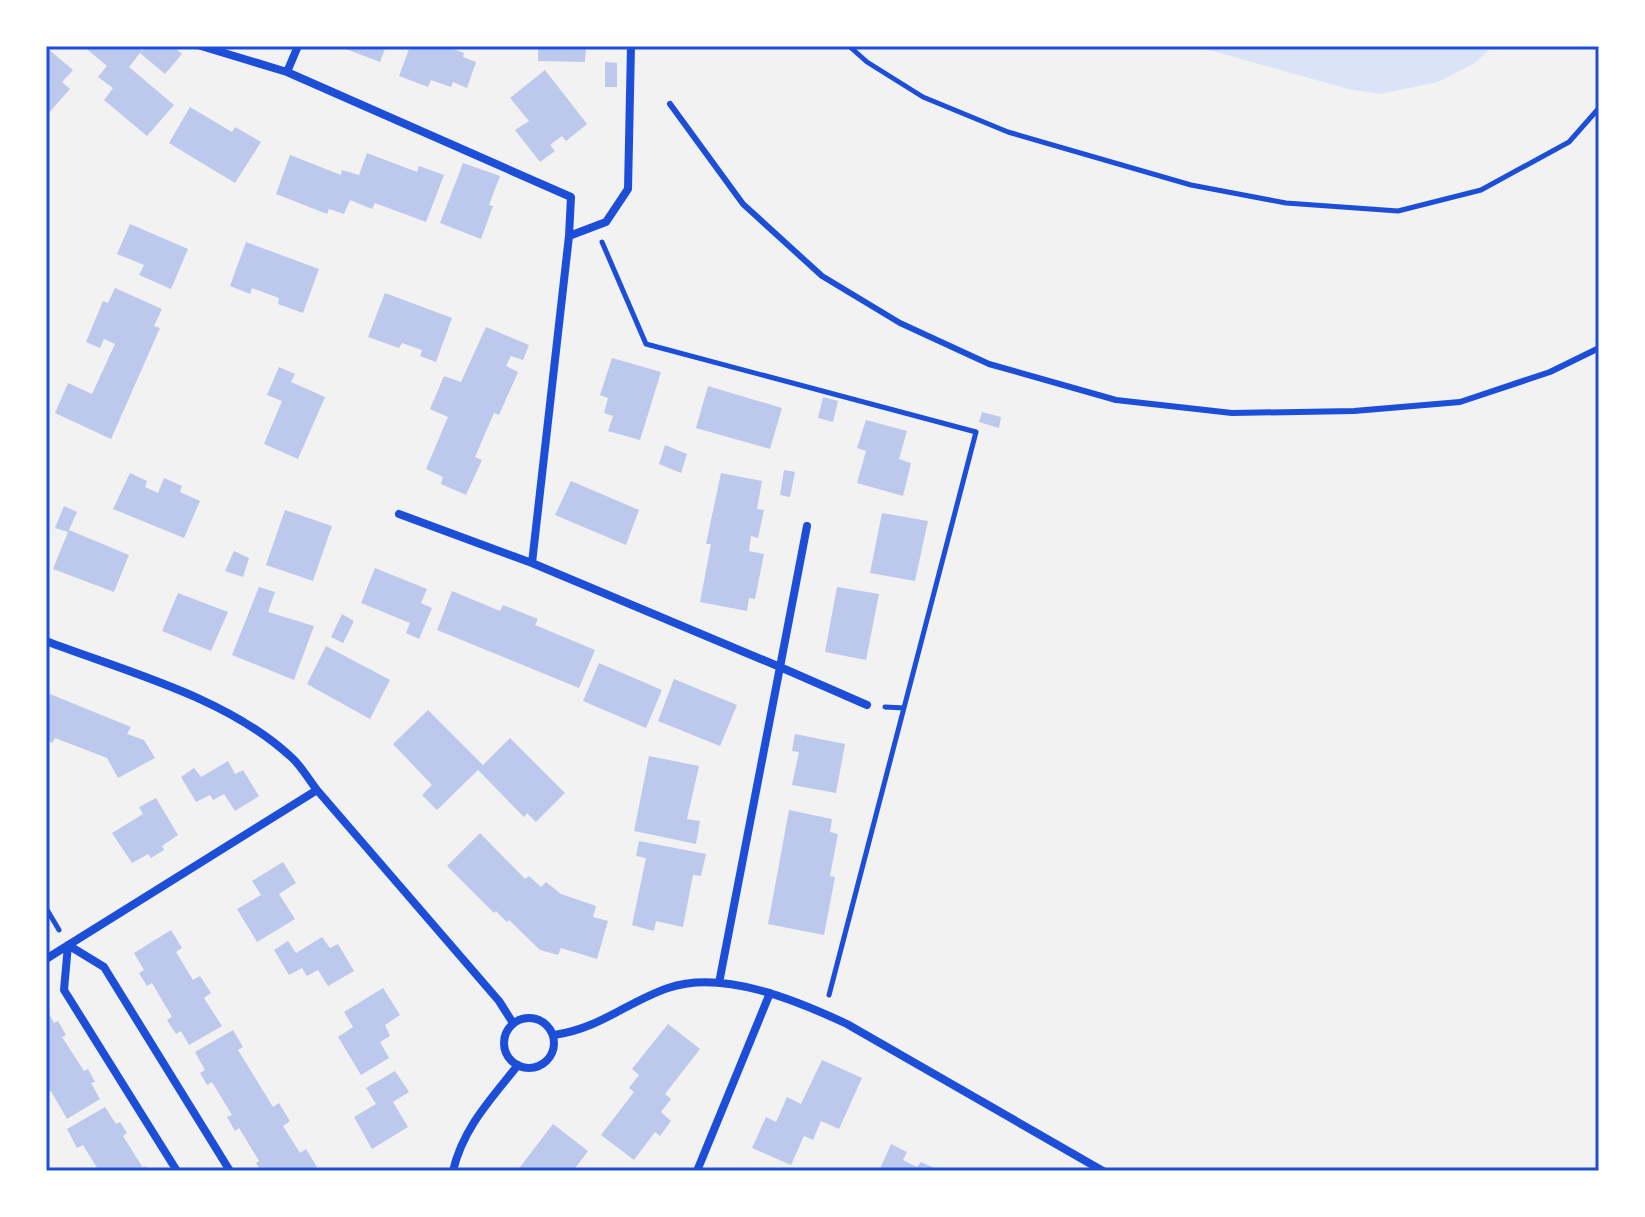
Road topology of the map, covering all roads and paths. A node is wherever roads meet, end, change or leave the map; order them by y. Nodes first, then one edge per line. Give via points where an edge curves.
1 (201, 46) edge
2 (298, 46) edge
3 (631, 46) edge
4 (849, 46) edge
5 (287, 72) junction
6 (670, 104) dead end
7 (1599, 108) edge
8 (595, 227) junction
9 (569, 236) junction
10 (1599, 348) edge
11 (399, 514) dead end
12 (807, 526) dead end
13 (532, 563) junction
14 (46, 641) edge
15 (780, 667) junction
16 (867, 705) dead end
17 (317, 790) junction
18 (68, 945) junction
19 (46, 959) edge
20 (719, 983) junction
21 (770, 993) junction
22 (824, 1013) junction
23 (513, 1023) junction
24 (554, 1035) junction
25 (518, 1065) junction
26 (177, 1171) edge
27 (230, 1171) edge
28 (453, 1171) edge
29 (697, 1171) edge
30 (1103, 1171) edge

1 - 5 street
2 - 5 street
3 - 8 street via 628,189 606,222
4 - 7 path via 923,97 1008,132 1191,185 1286,203 1398,211 1481,190 1569,142
5 - 9 street via 571,197
6 - 10 lane via 743,204 822,276 900,323 989,364 1116,400 1232,413 1460,402 1550,372
8 - 9 street
8 - 22 path via 646,344 976,432
9 - 13 street
11 - 13 street
12 - 15 street
13 - 15 street
14 - 17 street via 215,705 293,758
15 - 16 street
15 - 20 street
17 - 18 street
17 - 23 street
18 - 19 street
18 - 26 street via 64,990
18 - 27 street via 104,967
20 - 21 street
20 - 24 street via 669,987 580,1031
21 - 22 street
21 - 29 street
22 - 30 street
23 - 24 street via 537,1018
23 - 25 street via 504,1045
24 - 25 street via 554,1050 546,1062 533,1068
25 - 28 street via 472,1122

